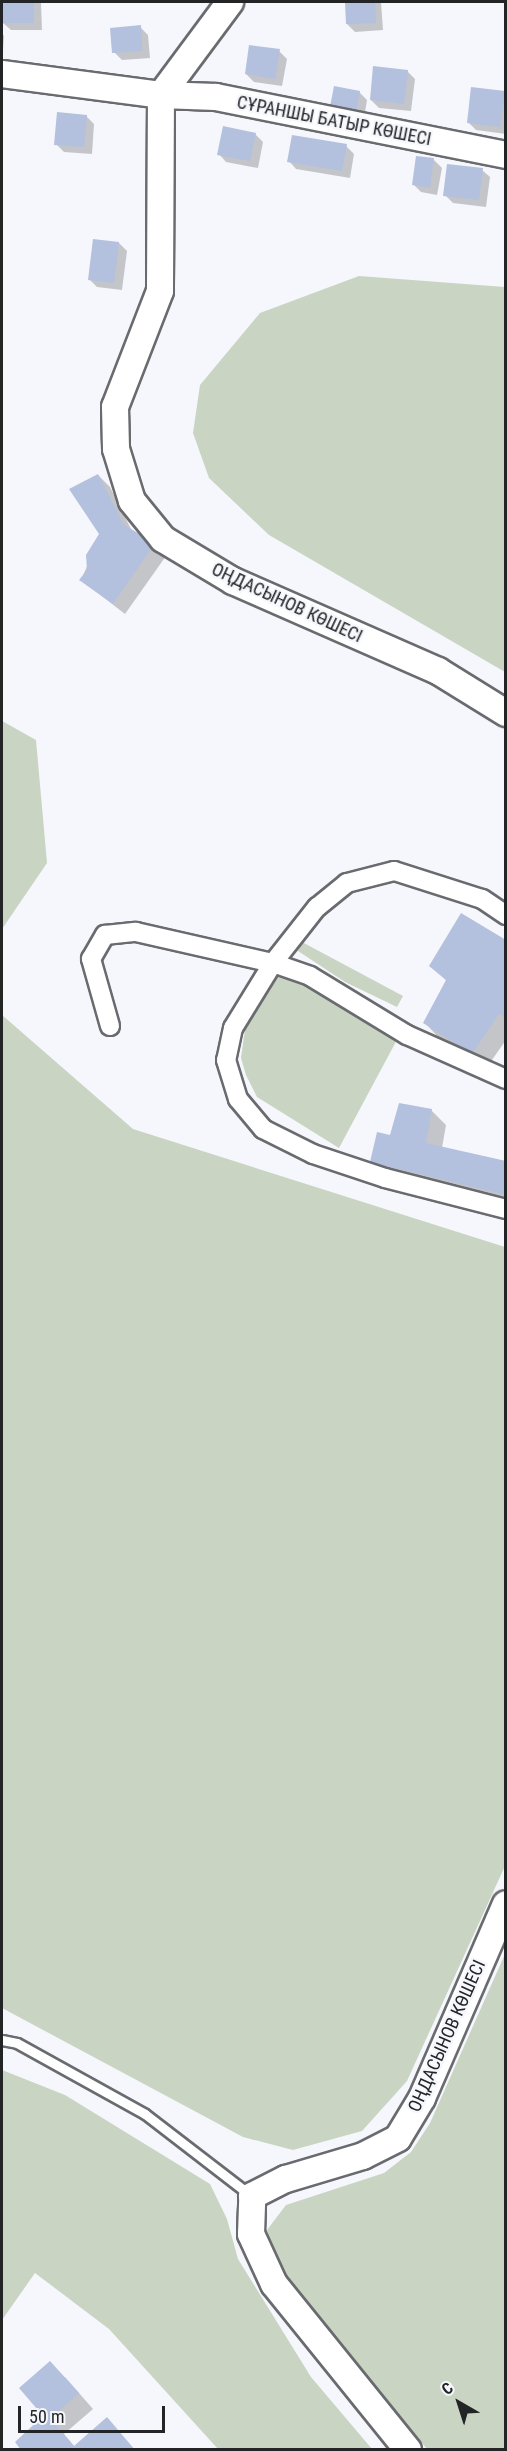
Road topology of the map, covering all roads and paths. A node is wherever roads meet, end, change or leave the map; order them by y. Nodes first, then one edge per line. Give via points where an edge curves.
1 (230, 2) edge
2 (2, 74) edge
3 (161, 95) junction
4 (506, 154) edge
5 (506, 713) edge
6 (506, 915) edge
7 (273, 963) junction
8 (110, 1026) dead end
9 (506, 1078) edge
10 (506, 1209) edge
11 (506, 1904) edge
12 (2, 2040) edge
13 (252, 2196) junction
14 (408, 2450) edge

1 - 3 street
2 - 3 street, СҰРАНШЫ БАТЫР КӨШЕСІ
3 - 4 street, СҰРАНШЫ БАТЫР КӨШЕСІ via 216,97
3 - 5 street, ОҢДАСЫНОВ КӨШЕСІ via 160,291 115,407 116,449 132,501 163,539 233,581 438,671
6 - 7 street via 482,899 394,872 347,883 317,907
7 - 8 street via 136,932 105,934 92,958
7 - 9 street via 310,976 407,1035
7 - 10 street via 233,1028 226,1060 238,1099 262,1129 313,1154 385,1178
11 - 13 street, ОҢДАСЫНОВ КӨШЕСІ via 422,2098 398,2138 363,2156 286,2179
12 - 13 lane via 16,2043 146,2114
13 - 14 street via 251,2234 274,2284

